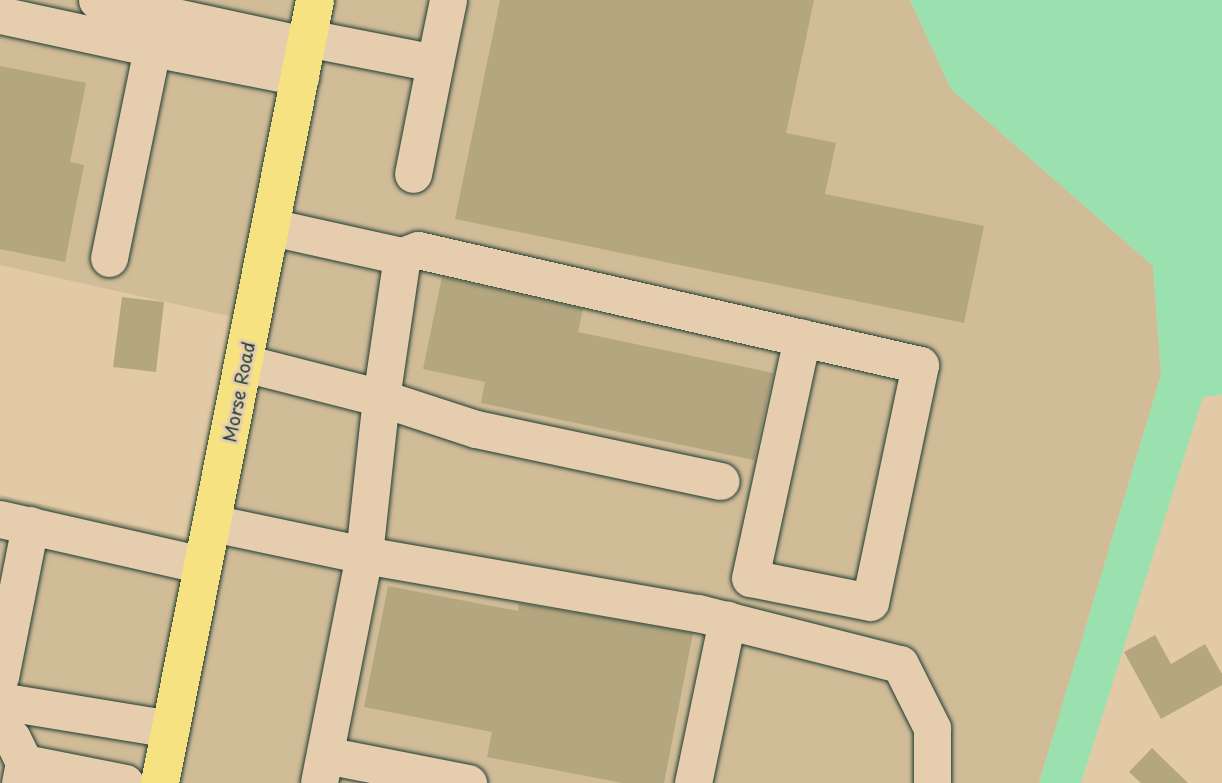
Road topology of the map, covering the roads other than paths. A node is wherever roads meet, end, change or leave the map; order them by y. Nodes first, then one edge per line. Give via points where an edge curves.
1 (97, 0) edge
2 (316, 0) edge
3 (448, 0) edge
4 (218, 13) edge
5 (0, 15) edge
6 (152, 48) junction
7 (304, 53) junction
8 (435, 63) junction
9 (413, 174) dead end
10 (271, 227) junction
11 (402, 256) junction
12 (109, 258) dead end
13 (802, 338) junction
14 (244, 363) junction
15 (381, 398) junction
16 (721, 481) dead end
17 (15, 522) edge
18 (212, 523) junction
19 (364, 555) junction
20 (204, 565) junction
21 (727, 620) junction
22 (0, 677) edge
23 (0, 701) edge
24 (171, 729) junction
25 (0, 735) edge
26 (322, 769) edge
27 (22, 773) edge
28 (125, 783) edge
29 (160, 783) edge
30 (468, 783) edge
31 (693, 783) edge
32 (932, 783) edge

1 - 4 lane
2 - 7 main road, Morse Road
3 - 8 lane
4 - 7 lane
5 - 6 lane
6 - 7 lane
6 - 12 lane
7 - 8 lane
7 - 10 main road, Morse Road
8 - 9 lane
10 - 11 lane
10 - 14 main road, Morse Road
11 - 13 lane via 418,250
11 - 15 lane
13 - 13 lane via 920,365 870,602 750,578
14 - 15 lane
14 - 18 main road, Morse Road
15 - 16 lane via 476,429
15 - 19 lane
17 - 20 lane
17 - 22 lane
18 - 19 lane
18 - 20 main road, Morse Road
19 - 21 lane via 550,584
19 - 26 lane
20 - 24 main road, Morse Road
21 - 31 lane
21 - 32 lane via 900,664 932,727
23 - 24 lane
24 - 29 main road, Morse Road
25 - 27 lane via 12,738
26 - 30 lane
27 - 28 lane

